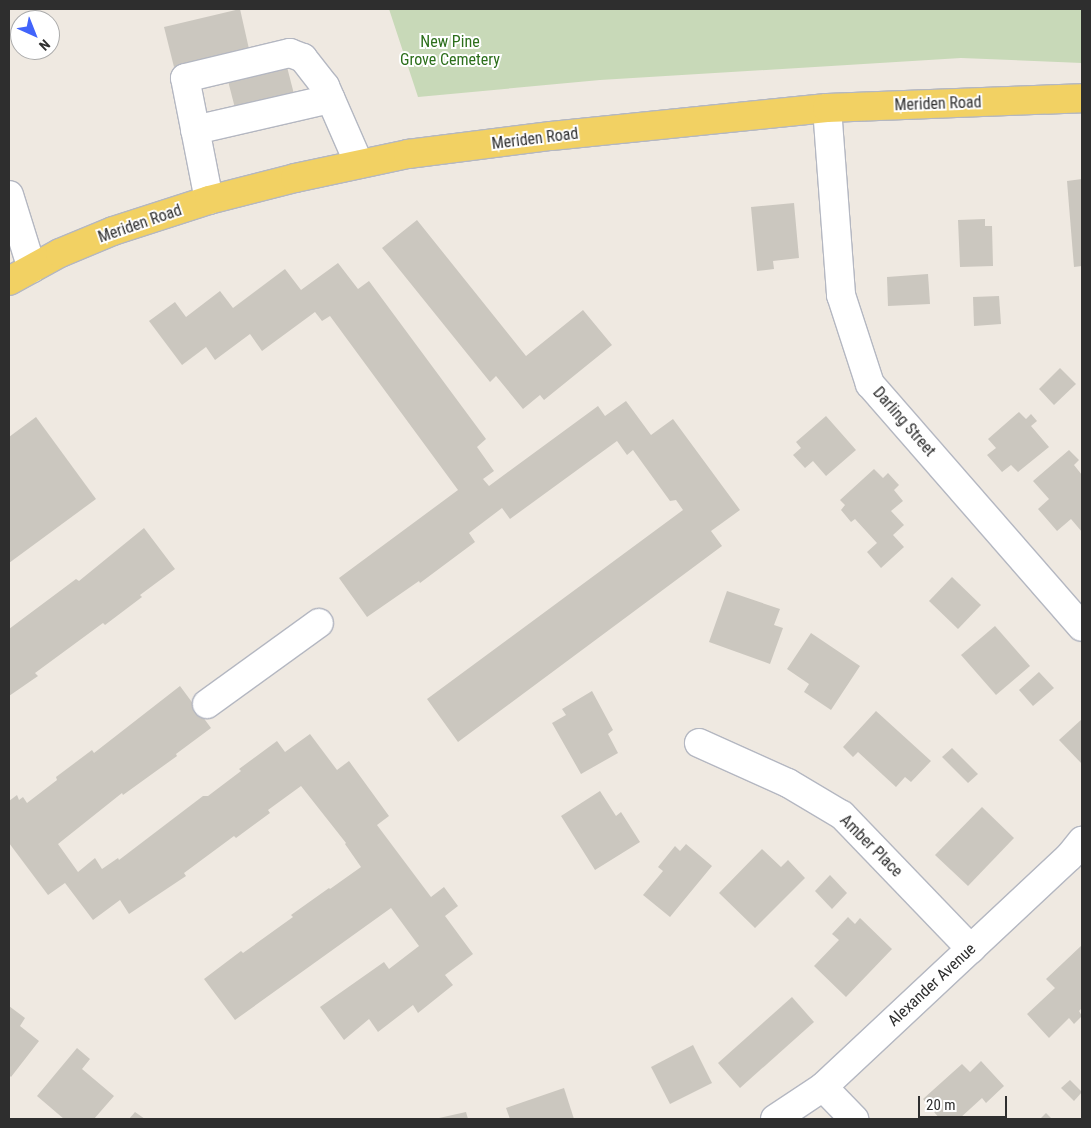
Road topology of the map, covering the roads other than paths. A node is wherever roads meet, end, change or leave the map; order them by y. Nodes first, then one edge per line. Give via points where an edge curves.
1 (330, 98) junction
2 (1082, 98) edge
3 (827, 108) junction
4 (195, 130) junction
5 (359, 164) junction
6 (9, 195) edge
7 (209, 200) junction
8 (32, 269) junction
9 (9, 282) edge
10 (319, 623) dead end
11 (1082, 627) edge
12 (207, 704) dead end
13 (699, 743) dead end
14 (1078, 857) edge
15 (971, 949) junction
16 (823, 1086) junction
17 (775, 1119) edge
18 (854, 1119) edge

1 - 4 street
1 - 4 street via 314,70 303,58 290,53 184,78
1 - 5 street
2 - 3 main road, Meriden Road
3 - 5 main road, Meriden Road via 542,137 408,154
3 - 11 street, Darling Street via 841,294 870,384
4 - 7 street
5 - 7 main road, Meriden Road
6 - 8 street
7 - 8 main road, Meriden Road via 113,231 60,253
8 - 9 main road, Meriden Road
10 - 12 street
13 - 15 street, Amber Place via 788,783 842,815
14 - 15 street, Alexander Avenue
15 - 16 street, Alexander Avenue
16 - 17 street, Alexander Avenue
16 - 18 street

